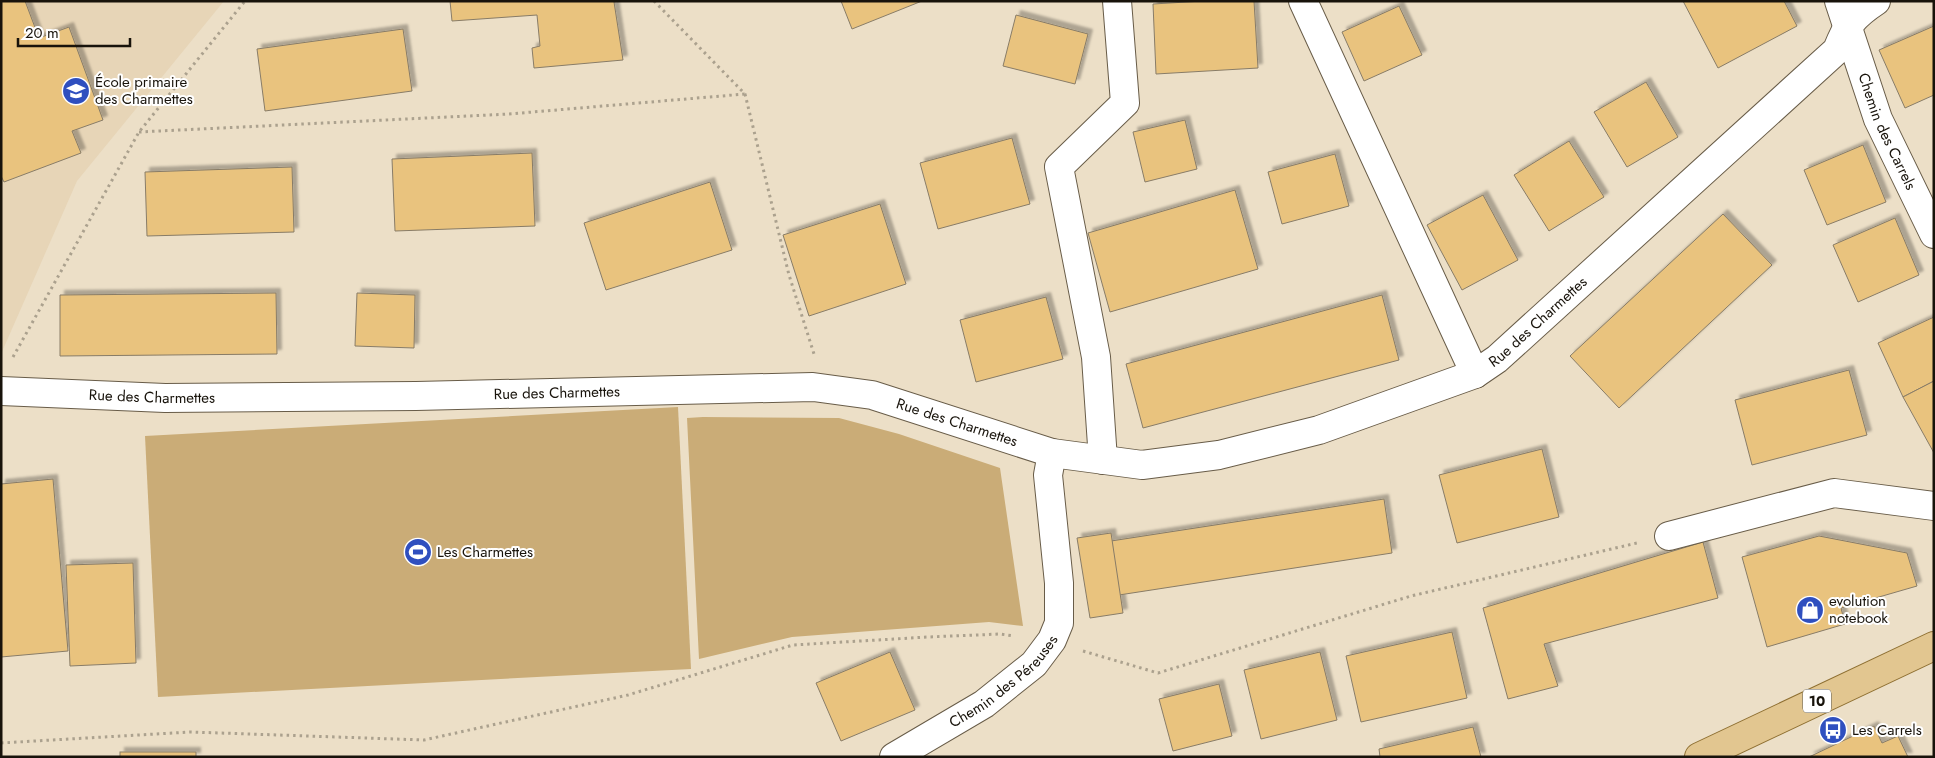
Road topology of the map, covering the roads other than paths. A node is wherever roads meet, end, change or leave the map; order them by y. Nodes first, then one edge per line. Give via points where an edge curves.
1 (1117, 1) edge
2 (1303, 1) edge
3 (1876, 1) edge
4 (1843, 14) edge
5 (1934, 234) edge
6 (1475, 374) junction
7 (1, 391) edge
8 (1052, 453) junction
9 (1103, 460) junction
10 (1934, 506) edge
11 (1669, 536) road end
12 (1934, 646) edge
13 (894, 757) edge
14 (1699, 757) edge

1 - 9 street via 1125,103 1060,167 1096,357
2 - 6 street
3 - 4 street, Rue des Charmettes via 1863,10
4 - 5 street, Chemin des Carrels via 1878,120
4 - 6 street, Rue des Charmettes via 1838,50 1497,359
6 - 9 street, Rue des Charmettes via 1319,430 1218,455 1142,465
7 - 8 street, Rue des Charmettes via 165,398 813,387 872,395
8 - 9 street, Rue des Charmettes
8 - 13 street, Chemin des Péreuses via 1048,476 1060,583 1060,622 1052,640 1034,664 984,704
10 - 11 street via 1834,493
12 - 14 main road, 10

